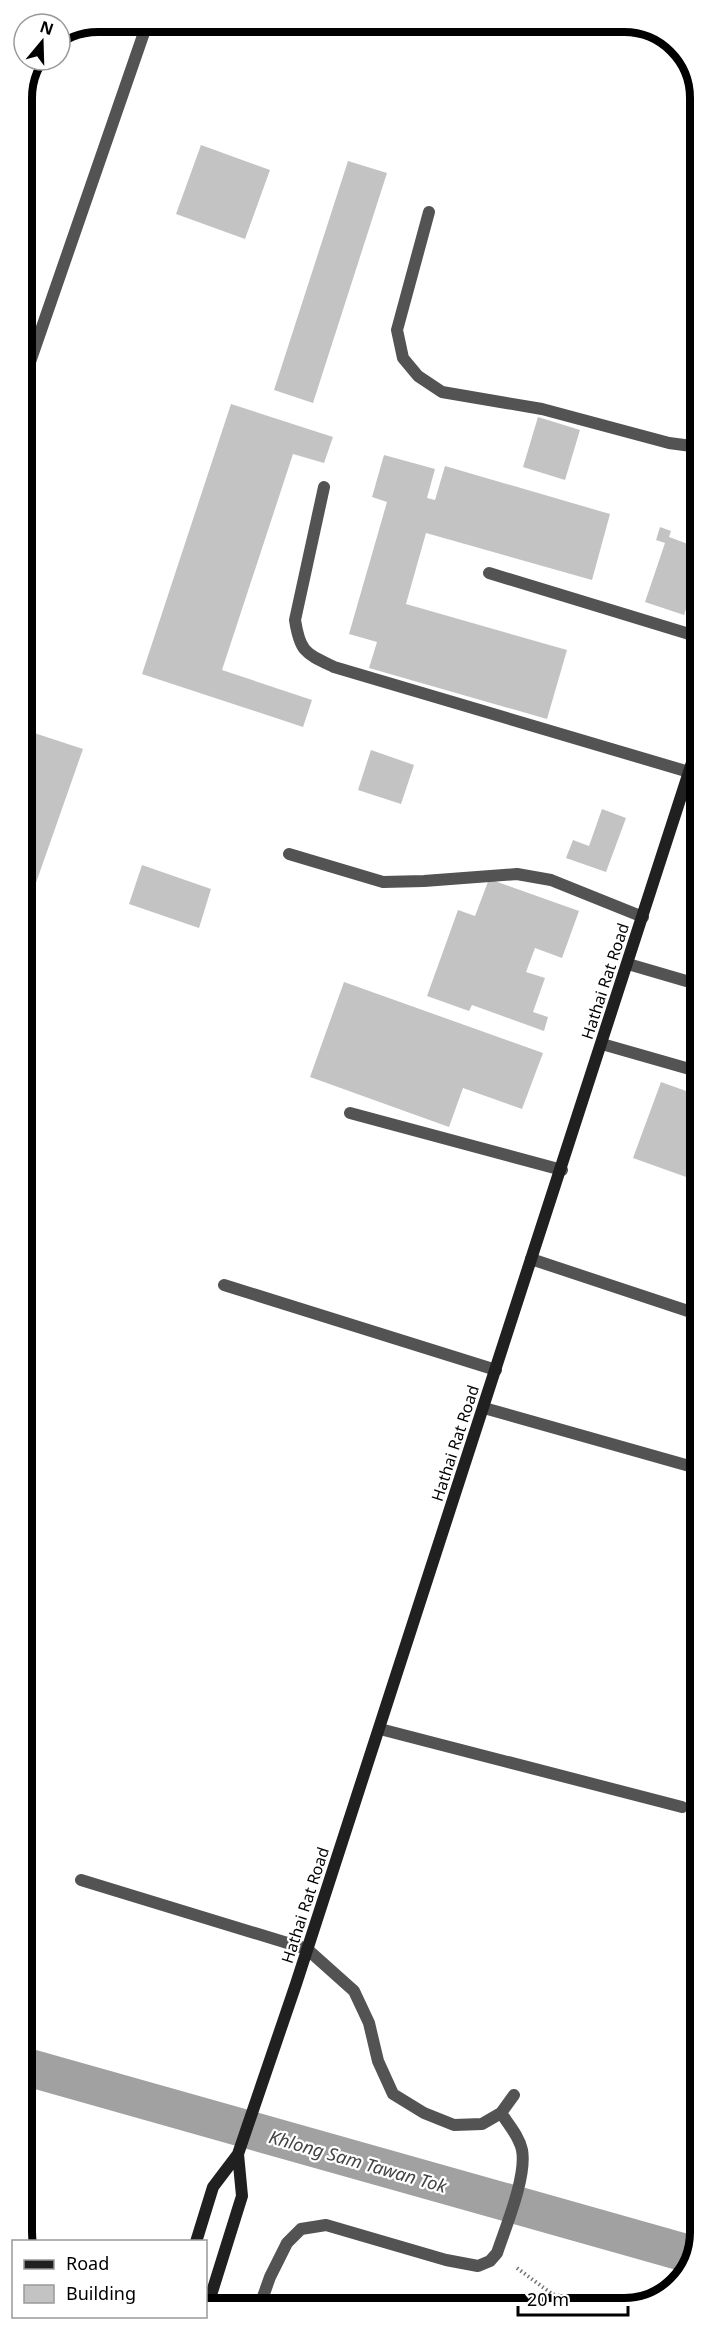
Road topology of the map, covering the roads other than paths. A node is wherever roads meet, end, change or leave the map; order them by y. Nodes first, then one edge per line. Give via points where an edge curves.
1 (144, 32) edge
2 (429, 212) dead end
3 (32, 356) edge
4 (690, 446) edge
5 (324, 487) dead end
6 (489, 573) dead end
7 (690, 634) edge
8 (690, 768) edge
9 (689, 771) junction
10 (685, 786) junction
11 (690, 788) edge
12 (289, 854) dead end
13 (643, 917) junction
14 (628, 964) junction
15 (690, 982) edge
16 (602, 1044) junction
17 (690, 1069) edge
18 (350, 1113) dead end
19 (562, 1170) junction
20 (531, 1259) junction
21 (224, 1284) dead end
22 (690, 1312) edge
23 (496, 1370) junction
24 (484, 1408) junction
25 (690, 1466) edge
26 (380, 1729) junction
27 (682, 1807) dead end
28 (81, 1880) dead end
29 (307, 1949) junction
30 (514, 2096) dead end
31 (501, 2113) junction
32 (238, 2154) junction
33 (196, 2240) edge
34 (210, 2298) edge
35 (263, 2298) edge

1 - 3 street
2 - 4 street via 397,330 403,358 418,376 442,392 542,409
5 - 9 street via 295,620 298,640 307,654 334,667
6 - 7 street
8 - 9 main road, Hathai Rat Road
9 - 10 main road, Hathai Rat Road
10 - 11 street
10 - 13 main road, Hathai Rat Road
12 - 13 street via 383,882 517,874 551,880
13 - 14 main road, Hathai Rat Road
14 - 15 street
14 - 16 main road, Hathai Rat Road
16 - 17 street
16 - 19 main road, Hathai Rat Road
18 - 19 street
19 - 20 main road, Hathai Rat Road
20 - 22 street
20 - 23 main road, Hathai Rat Road
21 - 23 street
23 - 24 main road, Hathai Rat Road
24 - 25 street
24 - 26 main road, Hathai Rat Road
26 - 27 street
26 - 29 main road, Hathai Rat Road
28 - 29 street
29 - 31 street via 354,1991 369,2022 378,2061 393,2094 423,2113 454,2125 482,2124
29 - 32 main road, Hathai Rat Road
30 - 31 street
31 - 35 street via 518,2137 523,2170 497,2253 490,2261 478,2266 446,2260 326,2225 301,2229 287,2243
32 - 33 main road, Hathai Rat Road via 213,2187
32 - 34 main road, Hathai Rat Road via 242,2196

